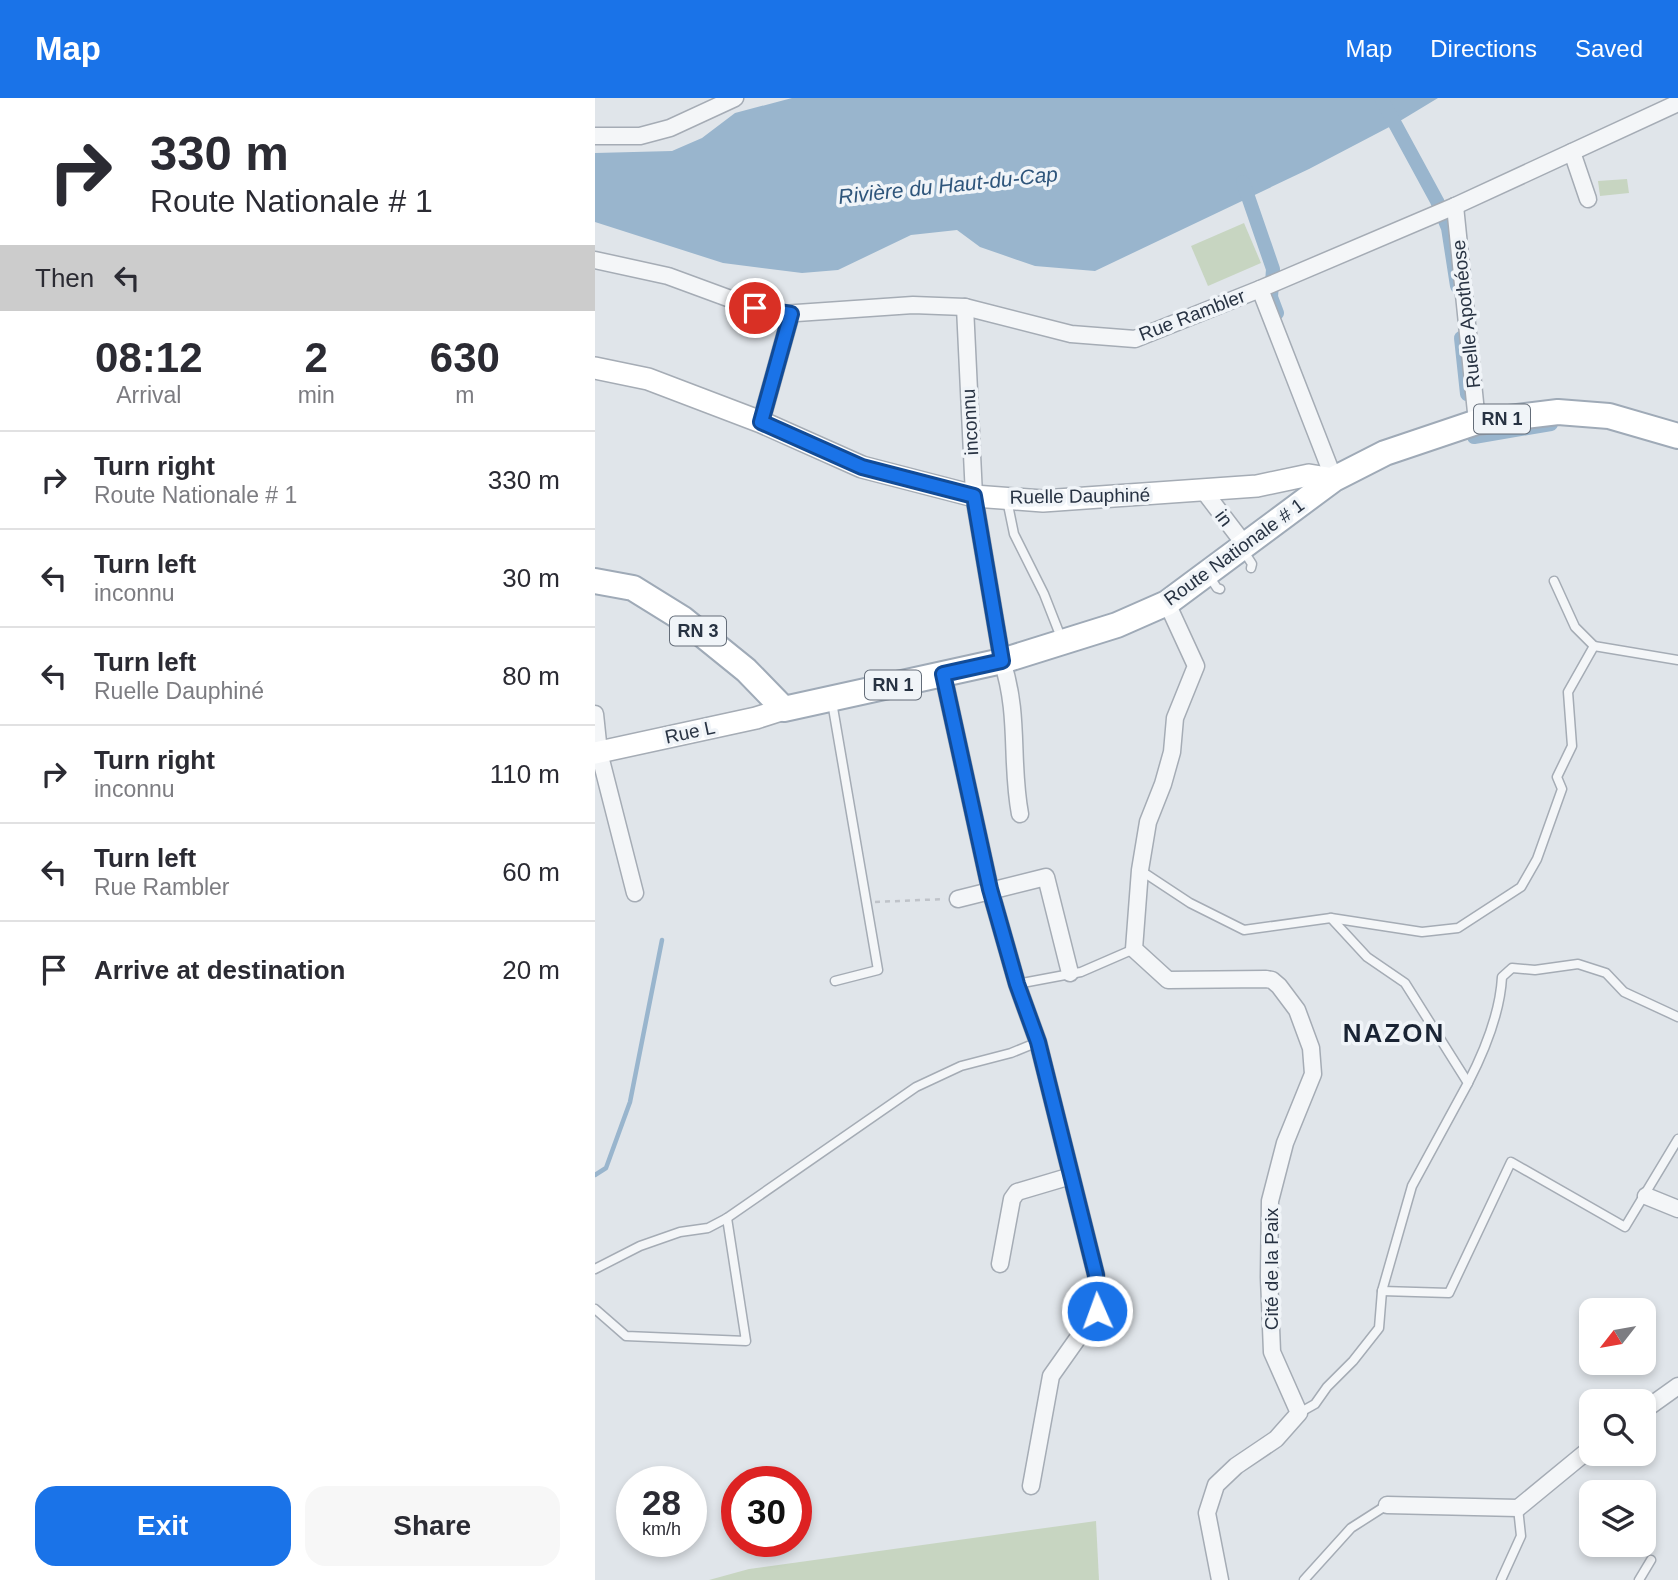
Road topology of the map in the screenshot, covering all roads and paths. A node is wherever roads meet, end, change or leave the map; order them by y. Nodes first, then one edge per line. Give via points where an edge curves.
1 (735, 98) edge
2 (1678, 103) edge
3 (595, 136) edge
4 (1572, 152) junction
5 (1588, 199) dead end
6 (1455, 206) junction
7 (595, 260) edge
8 (1260, 289) junction
9 (965, 306) junction
10 (791, 314) junction
11 (595, 368) edge
12 (761, 422) junction
13 (1477, 422) junction
14 (1678, 436) edge
15 (1334, 479) junction
16 (1203, 490) junction
17 (974, 496) junction
18 (1007, 498) junction
19 (1246, 554) junction
20 (595, 581) edge
21 (1554, 581) dead end
22 (1167, 603) junction
23 (1064, 643) junction
24 (1594, 646) junction
25 (1678, 660) edge
26 (1002, 661) junction
27 (943, 674) junction
28 (831, 699) junction
29 (783, 709) junction
30 (595, 714) edge
31 (597, 752) edge
32 (1020, 814) dead end
33 (1140, 870) junction
34 (990, 889) junction
35 (635, 893) dead end
36 (958, 899) joint
37 (865, 902) junction
38 (1331, 918) junction
39 (1134, 949) junction
40 (1070, 974) junction
41 (835, 981) dead end
42 (1017, 984) junction
43 (1678, 1017) edge
44 (1038, 1042) junction
45 (1468, 1083) junction
46 (1678, 1139) edge
47 (1071, 1176) junction
48 (1646, 1196) junction
49 (1678, 1209) edge
50 (727, 1218) junction
51 (1000, 1264) dead end
52 (595, 1269) edge
53 (1382, 1291) junction
54 (595, 1309) edge
55 (1678, 1387) edge
56 (1656, 1402) edge
57 (1299, 1413) junction
58 (1579, 1458) edge
59 (1031, 1486) dead end
60 (1387, 1506) joint
61 (1518, 1508) junction
62 (1651, 1560) dead end
63 (1220, 1580) edge
64 (1304, 1580) edge
65 (1501, 1580) edge
66 (1639, 1580) edge

1 - 3 street via 670,128 640,136
2 - 4 street, Rue Rambler
4 - 5 street
4 - 6 street, Rue Rambler
6 - 8 street, Rue Rambler
6 - 13 street, Ruelle Apothéose
7 - 10 street, Rue Rambler via 668,276 755,308
8 - 9 street, Rue Rambler via 1135,339 1071,334
8 - 15 street
9 - 10 street, Rue Rambler
9 - 17 street, inconnu
10 - 12 street
11 - 12 street, Ruelle Dauphiné via 648,379
12 - 17 street, Ruelle Dauphiné via 862,467
13 - 14 main road, Route Nationale # 1 / RN 1 via 1558,412 1609,416
13 - 15 main road, Route Nationale # 1 / RN 1 via 1385,453
15 - 16 street, Ruelle Dauphiné via 1309,475 1257,486
15 - 19 main road, Route Nationale # 1 / RN 1
16 - 18 street, Ruelle Dauphiné
16 - 19 street, in
17 - 18 street, Ruelle Dauphiné
17 - 26 street, inconnu
18 - 23 lane via 1014,534
19 - 22 main road, Route Nationale # 1 / RN 1 via 1213,581
20 - 29 main road, RN 3 via 633,588 683,619 746,670
21 - 24 lane via 1574,627
22 - 23 main road, Route Nationale # 1 / RN 1
22 - 33 street via 1196,666 1175,718 1172,752 1148,822
23 - 26 main road, Route Nationale # 1 / RN 1
24 - 25 lane
24 - 38 lane via 1568,692 1571,746 1557,777 1562,789 1537,859 1521,887 1458,929 1422,932
26 - 27 main road, Route Nationale # 1 / RN 1
26 - 32 street, inconnu via 1015,727
27 - 28 main road, Route Nationale # 1 / RN 1
27 - 34 street
28 - 29 main road, Route Nationale # 1 / RN 1
28 - 37 lane
29 - 31 street, Rue L
30 - 31 street
31 - 35 street
33 - 38 lane via 1190,903 1244,930
33 - 39 street
34 - 36 street
34 - 40 street via 1047,877
34 - 42 street
36 - 37 path
37 - 41 lane via 878,970
38 - 45 lane via 1367,957 1405,983
39 - 40 lane
39 - 57 street, Cité de la Paix via 1168,980 1272,981 1297,1010 1305,1031 1313,1074 1285,1143 1270,1201 1272,1352
40 - 42 lane
42 - 44 street
43 - 45 lane via 1624,992 1606,973 1578,964 1512,968 1502,977 1494,1022
44 - 47 street
44 - 50 lane via 961,1066 916,1087
45 - 53 lane via 1412,1186
46 - 48 lane
47 - 51 street via 1017,1192
47 - 59 street via 1096,1275 1097,1311 1051,1376
48 - 49 street
48 - 53 lane via 1625,1227 1511,1162 1448,1293
50 - 52 lane via 708,1228 640,1246
50 - 54 lane via 746,1341 626,1336
53 - 57 lane via 1378,1328 1315,1404
55 - 56 street
57 - 63 street via 1276,1439 1216,1485 1207,1513
58 - 61 street
60 - 61 street
60 - 64 lane via 1351,1528
61 - 65 lane via 1521,1536
62 - 66 lane

